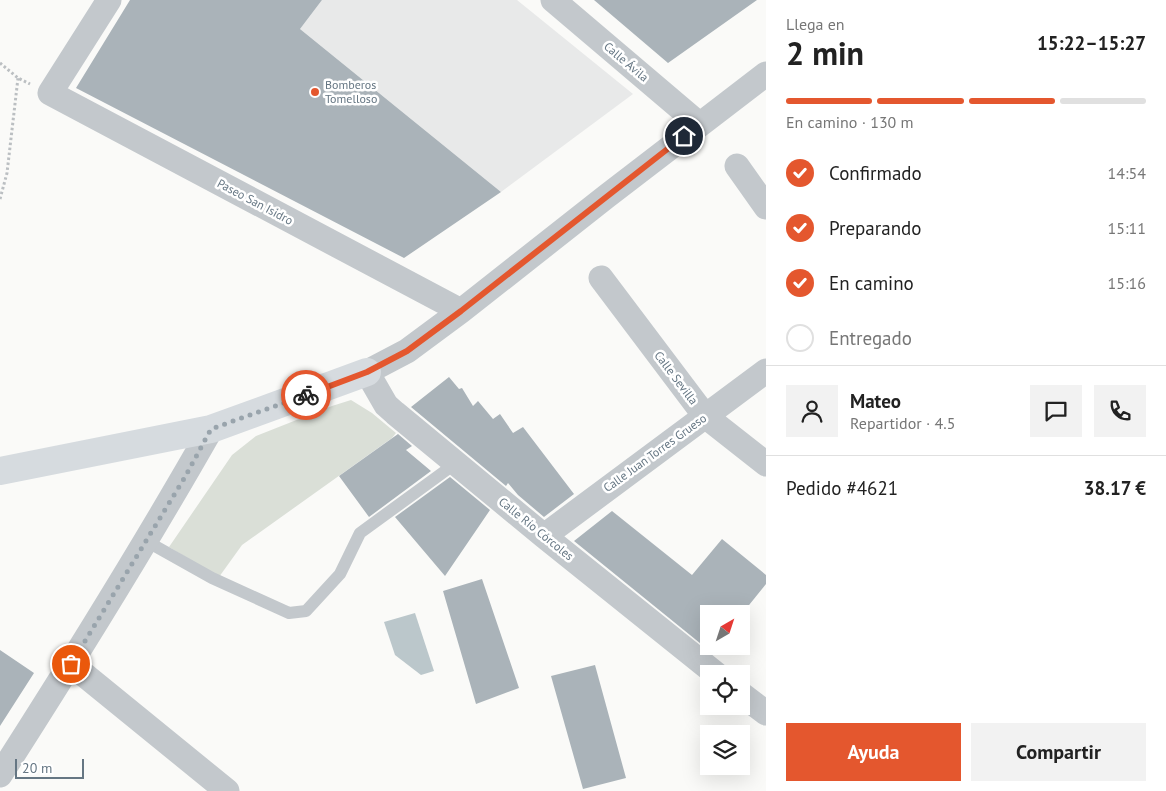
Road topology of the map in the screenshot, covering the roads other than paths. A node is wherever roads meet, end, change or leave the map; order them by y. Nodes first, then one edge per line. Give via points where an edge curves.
1 (109, 0) edge
2 (553, 0) edge
3 (766, 74) edge
4 (699, 124) junction
5 (737, 166) dead end
6 (766, 207) edge
7 (601, 278) dead end
8 (461, 311) junction
9 (766, 371) edge
10 (367, 372) junction
11 (705, 416) junction
12 (211, 429) junction
13 (456, 463) junction
14 (766, 464) edge
15 (0, 471) edge
16 (544, 536) junction
17 (146, 541) junction
18 (71, 664) junction
19 (705, 665) edge
20 (750, 701) edge
21 (766, 713) edge
22 (0, 775) edge
23 (227, 791) edge

1 - 8 street, Paseo San Isidro via 50,93
2 - 4 street, Calle Ávila
3 - 4 street
4 - 8 street
5 - 6 street
7 - 11 street, Calle Sevilla
8 - 10 street via 407,351
9 - 11 street, Calle Juan Torres Grueso
10 - 12 main road
10 - 13 street, Calle Río Córcoles via 386,405
11 - 14 street, Calle Sevilla
11 - 16 street, Calle Juan Torres Grueso
12 - 15 main road
12 - 17 street
13 - 16 street, Calle Río Córcoles
13 - 17 lane via 360,533 340,574 306,611 290,613 212,578
16 - 19 street, Calle Río Córcoles
17 - 18 street
18 - 22 street
18 - 23 street
20 - 21 street

